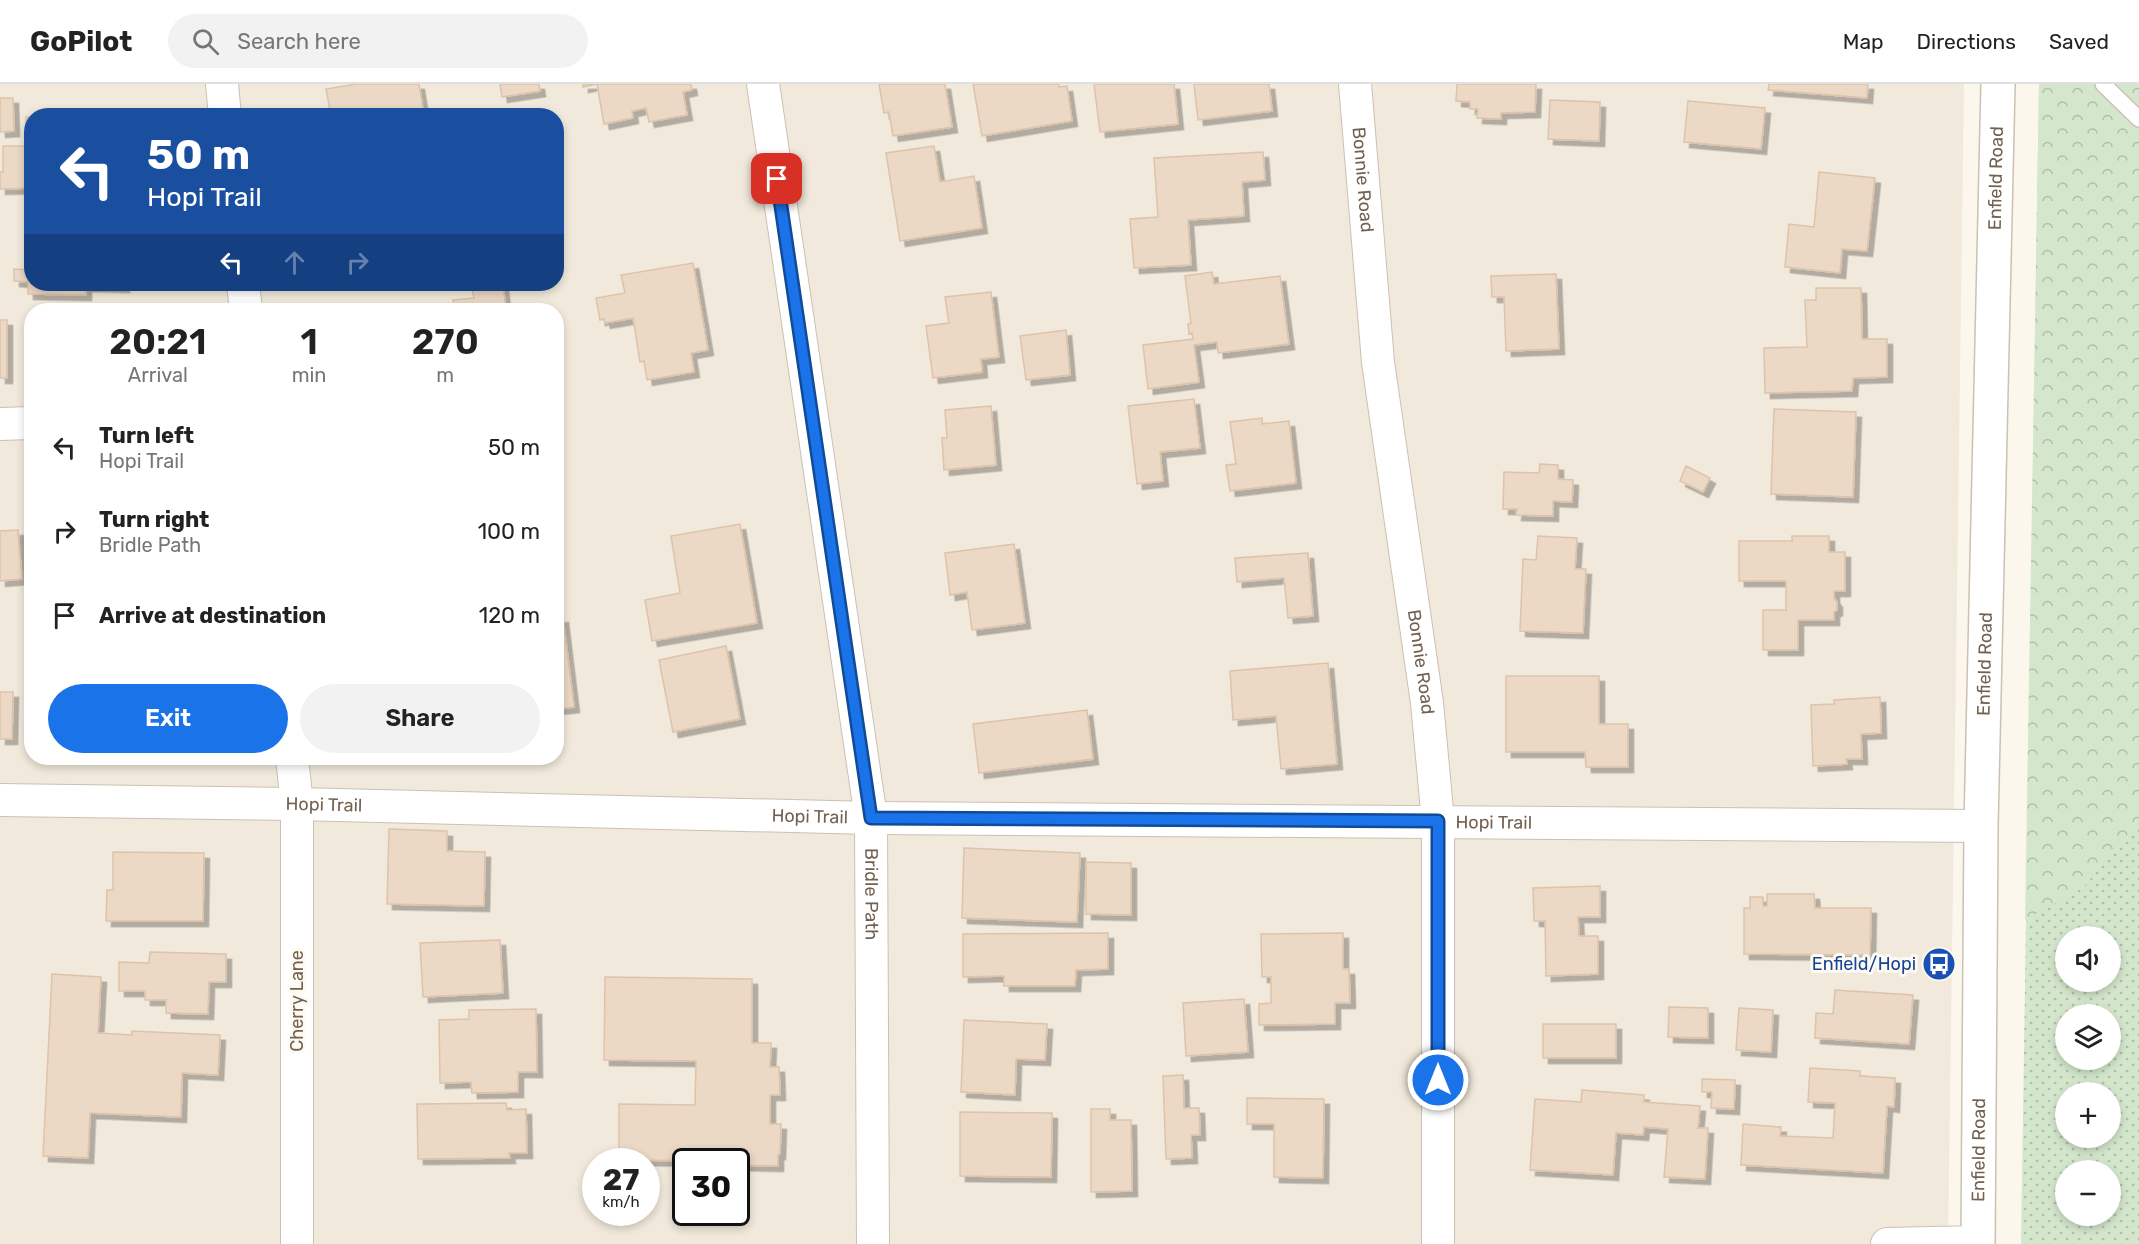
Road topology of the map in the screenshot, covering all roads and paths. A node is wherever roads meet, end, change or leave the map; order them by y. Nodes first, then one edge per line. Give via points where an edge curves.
1 (222, 84) edge
2 (763, 84) edge
3 (1355, 84) edge
4 (1998, 84) edge
5 (2103, 84) edge
6 (224, 108) edge
7 (2139, 119) edge
8 (24, 423) edge
9 (0, 424) edge
10 (293, 765) edge
11 (0, 800) edge
12 (297, 804) junction
13 (871, 818) junction
14 (1438, 821) junction
15 (1981, 826) junction
16 (1978, 1243) edge
17 (297, 1244) edge
18 (873, 1244) edge
19 (1438, 1244) edge
20 (1887, 1244) edge

1 - 6 street
2 - 13 street, Bridle Path
3 - 14 street, Bonnie Road via 1378,362 1427,703
4 - 15 street, Enfield Road
5 - 7 lane
8 - 9 street
10 - 12 street, Cherry Lane
11 - 12 street, Hopi Trail
12 - 13 street, Hopi Trail
12 - 17 street, Cherry Lane
13 - 14 street, Hopi Trail
13 - 18 street, Bridle Path
14 - 15 street, Hopi Trail
14 - 19 street, Bonnie Road
15 - 16 street, Enfield Road
16 - 20 street

